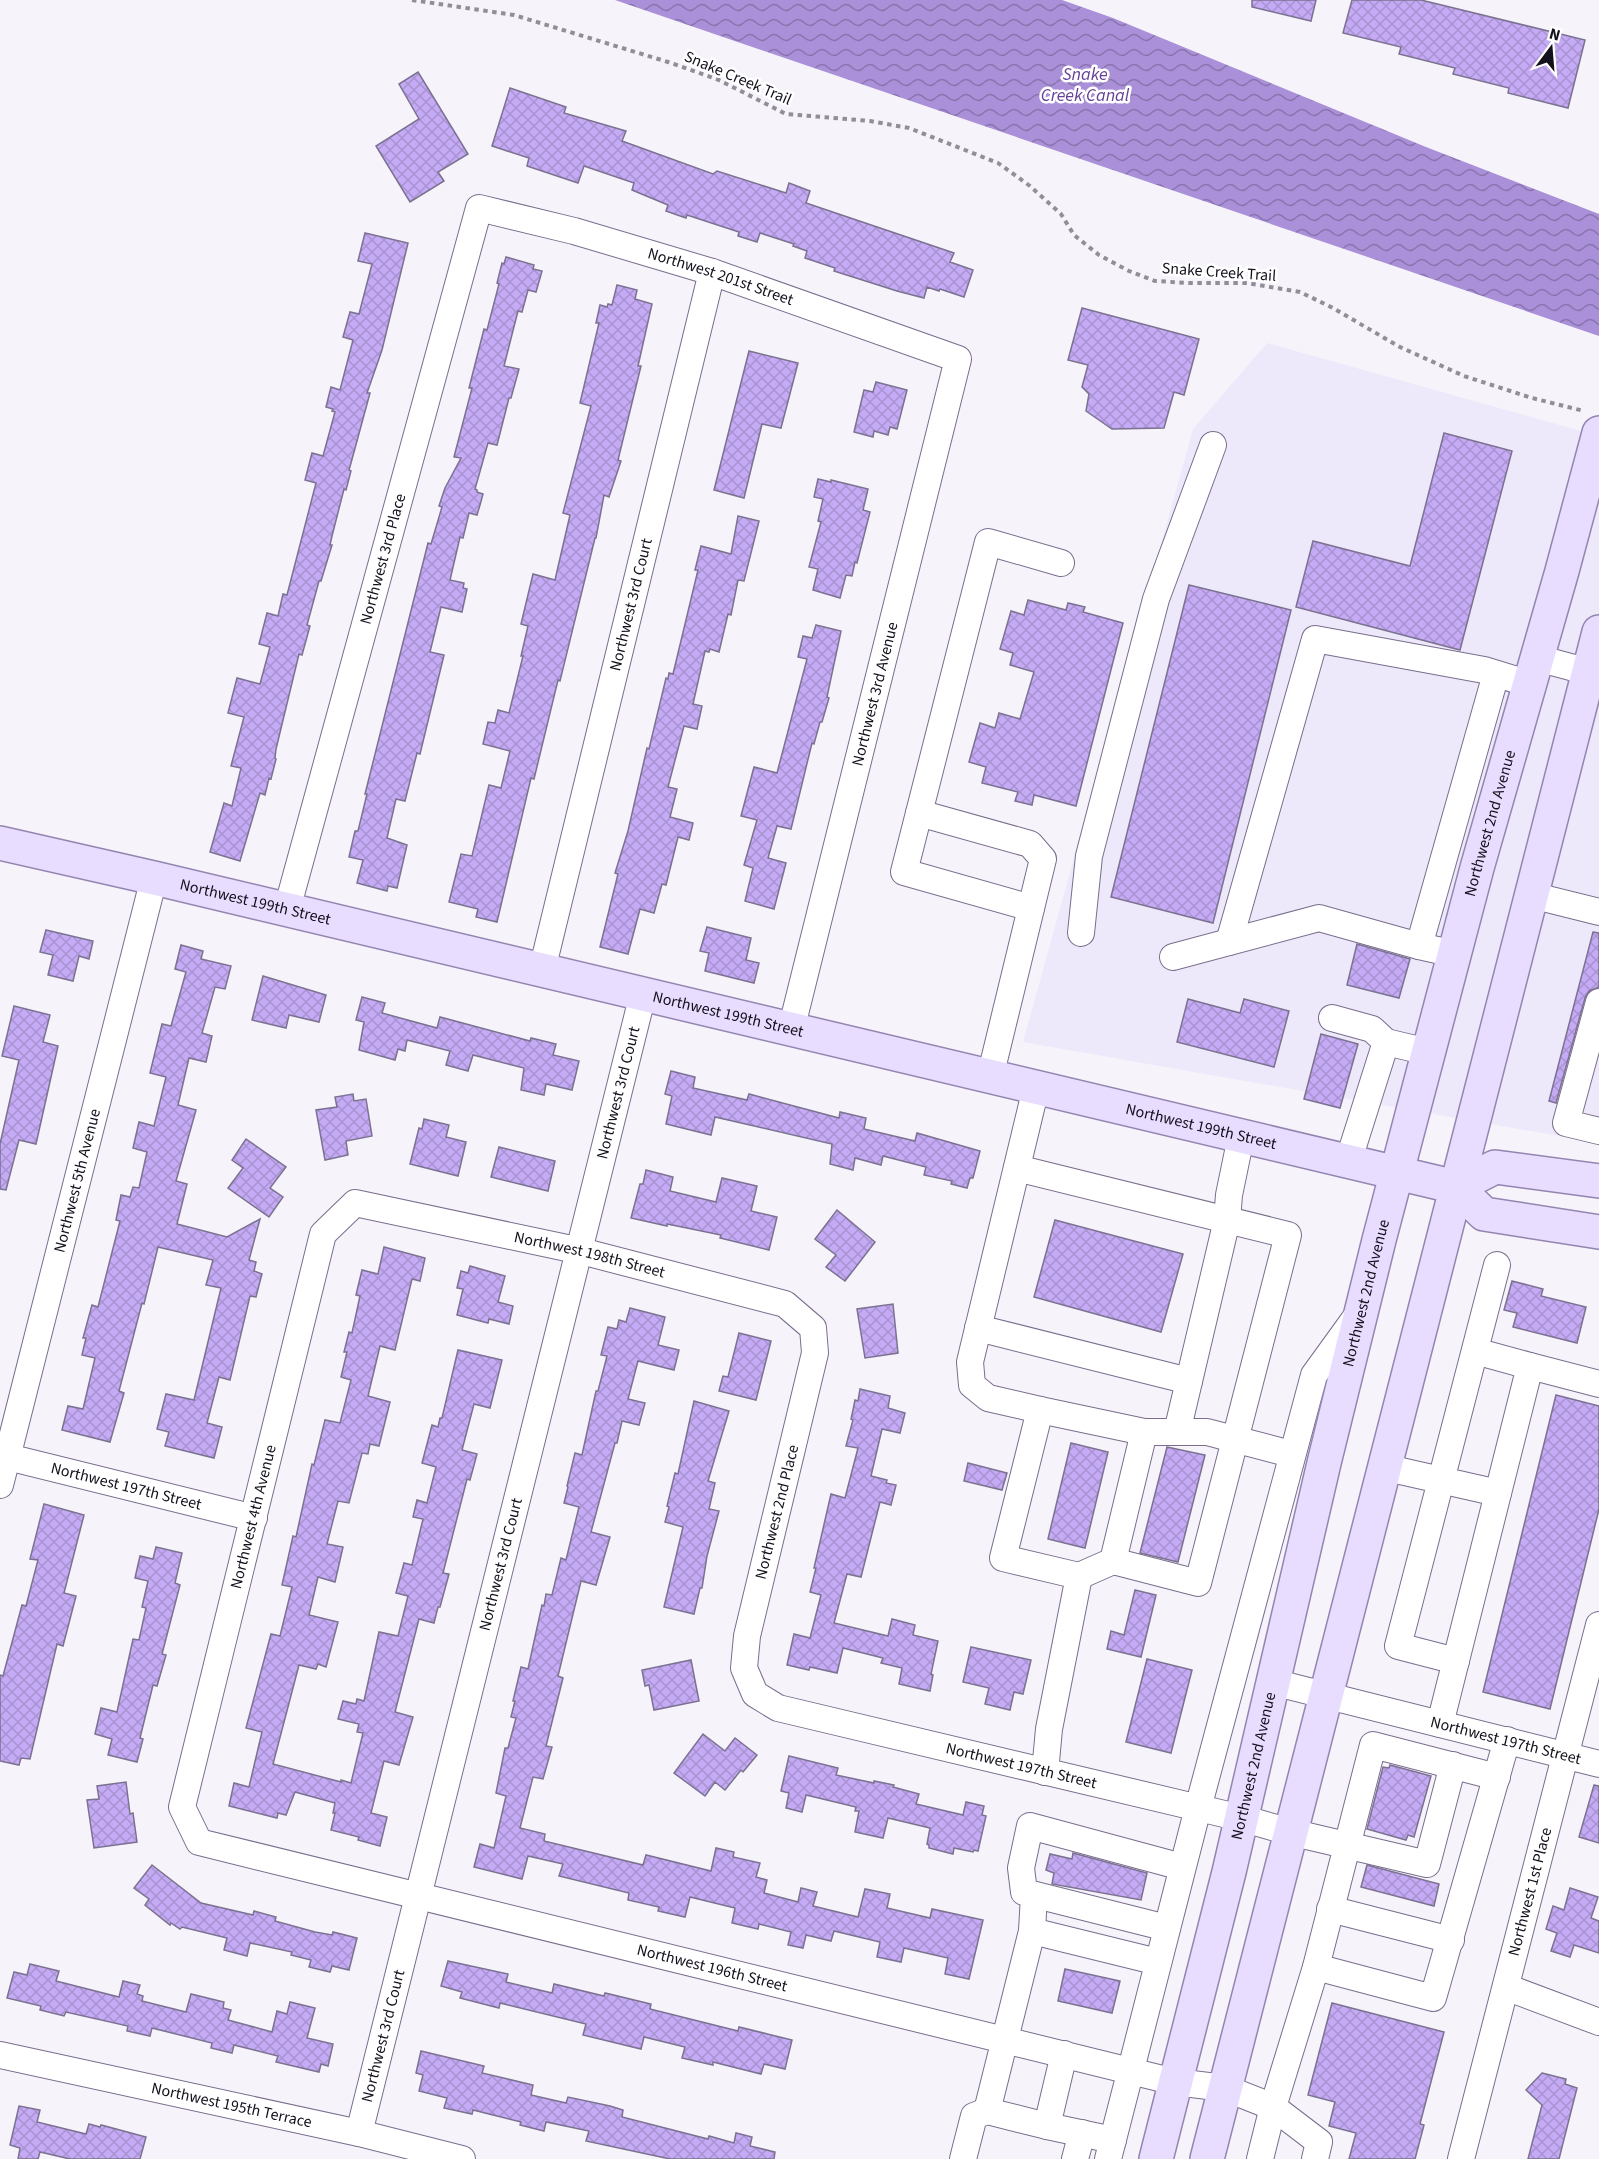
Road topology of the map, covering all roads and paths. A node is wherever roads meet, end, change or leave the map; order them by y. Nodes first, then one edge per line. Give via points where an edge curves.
1 (411, 0) edge
2 (479, 208) joint
3 (712, 272) junction
4 (958, 359) joint
5 (1595, 423) edge
6 (1212, 445) dead end
7 (1061, 562) dead end
8 (1599, 632) edge
9 (1533, 671) junction
10 (1594, 671) edge
11 (1496, 674) junction
12 (919, 813) junction
13 (0, 843) edge
14 (154, 878) junction
15 (1531, 895) junction
16 (1031, 908) junction
17 (286, 909) junction
18 (1599, 912) edge
19 (1081, 933) dead end
20 (1229, 942) junction
21 (1419, 946) junction
22 (1455, 954) junction
23 (1173, 957) dead end
24 (542, 970) junction
25 (643, 994) junction
26 (1599, 1002) edge
27 (1332, 1018) dead end
28 (791, 1030) junction
29 (1386, 1042) junction
30 (1428, 1052) junction
31 (990, 1077) junction
32 (1036, 1088) junction
33 (1599, 1131) edge
34 (1241, 1137) junction
35 (1348, 1162) junction
36 (1017, 1168) junction
37 (1397, 1173) junction
38 (1599, 1181) edge
39 (1456, 1187) junction
40 (354, 1203) joint
41 (1227, 1220) junction
42 (1599, 1232) edge
43 (581, 1251) junction
44 (1497, 1265) dead end
45 (1364, 1308) junction
46 (813, 1328) joint
47 (978, 1328) junction
48 (1475, 1351) junction
49 (1530, 1366) junction
50 (1189, 1381) junction
51 (1599, 1384) edge
52 (1040, 1410) junction
53 (1144, 1431) junction
54 (1178, 1432) junction
55 (1235, 1439) junction
56 (1291, 1454) junction
57 (4, 1456) edge
58 (1383, 1467) junction
59 (1442, 1479) junction
60 (0, 1485) edge
61 (1498, 1493) junction
62 (254, 1518) junction
63 (1113, 1561) junction
64 (1079, 1576) junction
65 (1599, 1625) edge
66 (1456, 1661) junction
67 (1273, 1682) junction
68 (755, 1694) joint
69 (1325, 1695) junction
70 (1440, 1724) junction
71 (1507, 1740) junction
72 (1383, 1748) junction
73 (1566, 1754) junction
74 (1599, 1764) edge
75 (1453, 1765) junction
76 (1045, 1772) junction
77 (1497, 1777) junction
78 (1198, 1808) junction
79 (1241, 1818) junction
80 (1290, 1832) junction
81 (199, 1842) joint
82 (1351, 1847) junction
83 (1182, 1868) junction
84 (1034, 1895) junction
85 (419, 1897) junction
86 (1330, 1909) junction
87 (1167, 1928) junction
88 (1032, 1931) junction
89 (1451, 1940) junction
90 (1158, 1962) junction
91 (1316, 1967) junction
92 (1506, 1987) junction
93 (1599, 2022) edge
94 (1004, 2040) junction
95 (1064, 2054) junction
96 (0, 2055) edge
97 (1131, 2070) junction
98 (1175, 2082) junction
99 (1225, 2088) junction
100 (1273, 2107) junction
101 (987, 2111) junction
102 (1047, 2126) junction
103 (359, 2133) junction
104 (1082, 2133) junction
105 (1110, 2150) edge
106 (462, 2159) edge
107 (963, 2159) edge
108 (1075, 2159) edge
109 (1156, 2159) edge
110 (1207, 2159) edge
111 (1260, 2159) edge
112 (1315, 2159) edge
113 (1461, 2159) edge

1 - 5 path, Snake Creek Trail via 514,15 719,80 786,114 909,128 998,163 1060,214 1074,235 1099,255 1129,271 1155,281 1247,283 1300,292 1400,347 1464,376
2 - 3 street, Northwest 201st Street
2 - 17 street, Northwest 3rd Place
3 - 4 street, Northwest 201st Street
3 - 24 street, Northwest 3rd Court
4 - 28 street, Northwest 3rd Avenue
5 - 9 main road, Northwest 2nd Avenue
6 - 19 street via 1156,599 1089,856
7 - 12 street via 988,542
8 - 10 main road
9 - 10 street
9 - 11 street
9 - 22 main road, Northwest 2nd Avenue
10 - 15 main road
11 - 20 street via 1315,639
11 - 21 street
12 - 16 street via 1030,844 1043,859
12 - 16 street via 904,872
13 - 14 main road, Northwest 199th Street
14 - 17 main road, Northwest 199th Street
14 - 57 street, Northwest 5th Avenue
15 - 18 street
15 - 39 main road
16 - 31 street
17 - 24 main road, Northwest 199th Street
20 - 21 street via 1319,918
20 - 23 street
21 - 22 street
22 - 30 main road, Northwest 2nd Avenue
24 - 25 main road, Northwest 199th Street
25 - 28 main road, Northwest 199th Street
25 - 43 street, Northwest 3rd Court
26 - 33 street via 1566,1124
27 - 29 street via 1372,1029
28 - 31 main road, Northwest 199th Street
29 - 30 street
29 - 35 street
30 - 37 main road, Northwest 2nd Avenue
31 - 32 main road, Northwest 199th Street
32 - 34 main road, Northwest 199th Street
32 - 36 street
34 - 35 main road, Northwest 199th Street
34 - 41 street
35 - 37 main road, Northwest 199th Street
36 - 41 street
36 - 47 street
37 - 39 main road, Northwest 199th Street
37 - 45 main road, Northwest 2nd Avenue
38 - 39 main road via 1495,1167
39 - 42 main road via 1484,1214
39 - 58 main road
40 - 43 street, Northwest 198th Street
40 - 62 street, Northwest 4th Avenue via 323,1234
41 - 50 street
41 - 55 street via 1288,1235
43 - 46 street, Northwest 198th Street via 785,1304
43 - 85 street, Northwest 3rd Court
44 - 48 street
45 - 56 street via 1314,1375
45 - 67 main road, Northwest 2nd Avenue
46 - 68 street, Northwest 2nd Place via 815,1353 747,1636 744,1668
47 - 50 street
47 - 52 street via 970,1362 972,1386 988,1398
48 - 49 street
48 - 59 street
49 - 51 street
49 - 61 street
50 - 54 street
52 - 53 street
52 - 64 street via 1003,1557
53 - 54 street
53 - 63 street
54 - 55 street via 1207,1432
55 - 56 street
55 - 63 street via 1198,1583
56 - 78 street
57 - 60 street, Northwest 5th Avenue
57 - 62 street, Northwest 197th Street
58 - 59 street
58 - 69 main road
59 - 61 street
59 - 66 street via 1398,1646
61 - 66 street
62 - 81 street, Northwest 4th Avenue via 182,1807
63 - 64 street
64 - 76 street via 1049,1729
65 - 73 street, Northwest 1st Place
66 - 70 street
67 - 69 street, Northwest 197th Street
67 - 79 main road, Northwest 2nd Avenue
68 - 76 street, Northwest 197th Street via 778,1708
69 - 70 street, Northwest 197th Street
69 - 80 main road
70 - 71 street, Northwest 197th Street
71 - 73 street, Northwest 197th Street
71 - 77 street
72 - 75 street
72 - 82 street via 1373,1745
72 - 82 street via 1388,1760 1434,1770 1438,1778 1418,1850 1382,1840
73 - 74 street, Northwest 197th Street
73 - 92 street, Northwest 1st Place
75 - 77 street
75 - 82 street, Northwest 197th Street via 1427,1864
76 - 78 street, Northwest 197th Street
77 - 89 street
78 - 79 street, Northwest 197th Street
78 - 83 street
79 - 80 street, Northwest 197th Street
79 - 98 main road, Northwest 2nd Avenue
80 - 82 street, Northwest 197th Street
80 - 99 main road
81 - 85 street, Northwest 196th Street
82 - 86 street
83 - 84 street via 1030,1826 1021,1868 1024,1892
83 - 87 street
84 - 87 street
84 - 88 street
85 - 94 street, Northwest 196th Street
85 - 103 street, Northwest 3rd Court
86 - 89 street
86 - 91 street
87 - 90 street
88 - 90 street
88 - 94 street
89 - 91 street via 1433,1998
90 - 97 street
91 - 100 street
92 - 93 street
92 - 113 street, Northwest 1st Place
94 - 95 street, Northwest 196th Street
94 - 101 street
95 - 97 street, Northwest 196th Street
95 - 102 street
96 - 103 street, Northwest 195th Terrace
97 - 98 street, Northwest 196th Street
97 - 105 street
98 - 99 street, Northwest 196th Street
98 - 109 main road, Northwest 2nd Avenue
99 - 100 street, Northwest 196th Street
99 - 110 main road
100 - 111 street
100 - 112 street, Northwest 196th Street via 1319,2142
101 - 102 street
101 - 107 street via 974,2116
102 - 104 street
103 - 106 street, Northwest 195th Terrace
104 - 105 street
104 - 108 street

